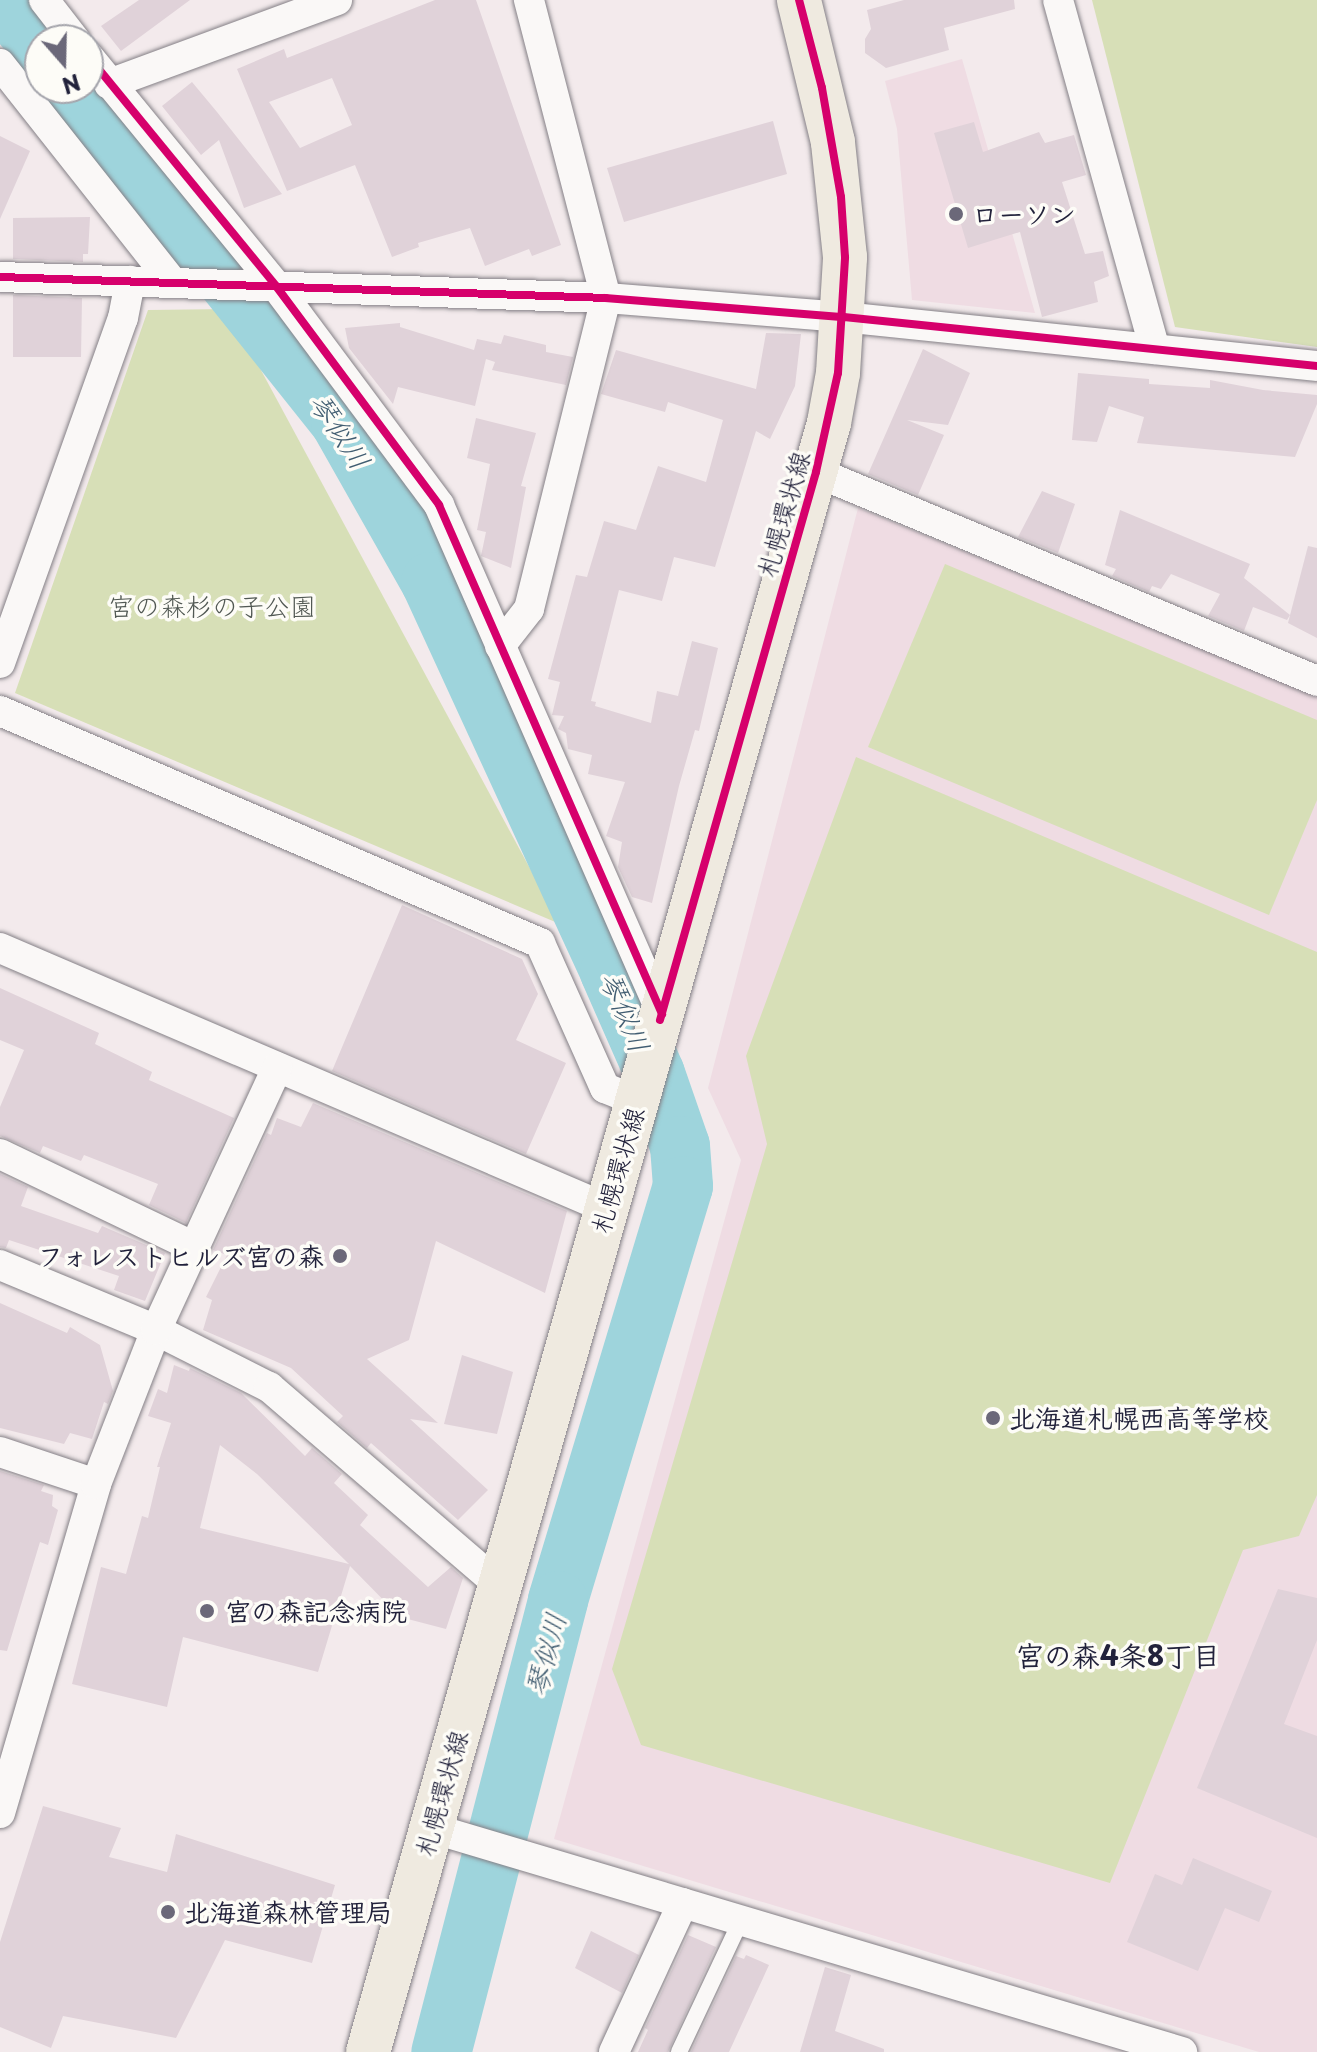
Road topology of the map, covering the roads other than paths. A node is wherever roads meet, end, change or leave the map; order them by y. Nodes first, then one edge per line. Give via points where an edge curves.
1 (44, 0) edge
2 (529, 0) edge
3 (799, 0) edge
4 (1058, 0) edge
5 (321, 3) edge
6 (63, 24) edge
7 (0, 64) edge
8 (104, 77) edge
9 (109, 84) junction
10 (0, 277) edge
11 (130, 281) junction
12 (185, 283) junction
13 (262, 286) junction
14 (606, 298) junction
15 (843, 317) junction
16 (1155, 349) junction
17 (1317, 366) edge
18 (816, 472) junction
19 (500, 646) junction
20 (0, 663) edge
21 (1317, 681) edge
22 (0, 711) edge
23 (0, 948) edge
24 (660, 1021) junction
25 (277, 1068) junction
26 (638, 1098) junction
27 (0, 1154) edge
28 (606, 1208) junction
29 (194, 1247) junction
30 (0, 1265) edge
31 (156, 1330) junction
32 (0, 1452) edge
33 (96, 1484) junction
34 (500, 1586) junction
35 (0, 1813) edge
36 (450, 1834) junction
37 (683, 1903) junction
38 (741, 1920) junction
39 (1176, 2051) edge
40 (368, 2052) edge
41 (614, 2052) edge
42 (679, 2052) edge

1 - 6 street
2 - 14 street
3 - 15 main road, 札幌環状線 via 822,88 841,197
4 - 16 street
5 - 9 street
7 - 12 street
8 - 9 street
9 - 13 street
10 - 11 street
11 - 12 street
11 - 20 street via 123,318
12 - 13 street
13 - 14 street
13 - 19 street via 439,505
14 - 15 street
14 - 19 street via 529,609
15 - 16 street
15 - 18 main road, 札幌環状線 via 838,373
16 - 17 street
18 - 21 street
18 - 24 main road, 札幌環状線
19 - 24 street
22 - 26 street via 540,943 605,1088
23 - 25 street
24 - 26 main road, 札幌環状線
25 - 28 street
25 - 29 street
26 - 28 main road, 札幌環状線
27 - 29 street
28 - 34 main road, 札幌環状線
29 - 31 street
30 - 31 street
31 - 33 street
31 - 34 street via 269,1387
32 - 33 street
33 - 35 street
34 - 36 main road, 札幌環状線
36 - 37 street
36 - 40 main road, 札幌環状線
37 - 38 street
37 - 41 street
38 - 39 street
38 - 42 lane

